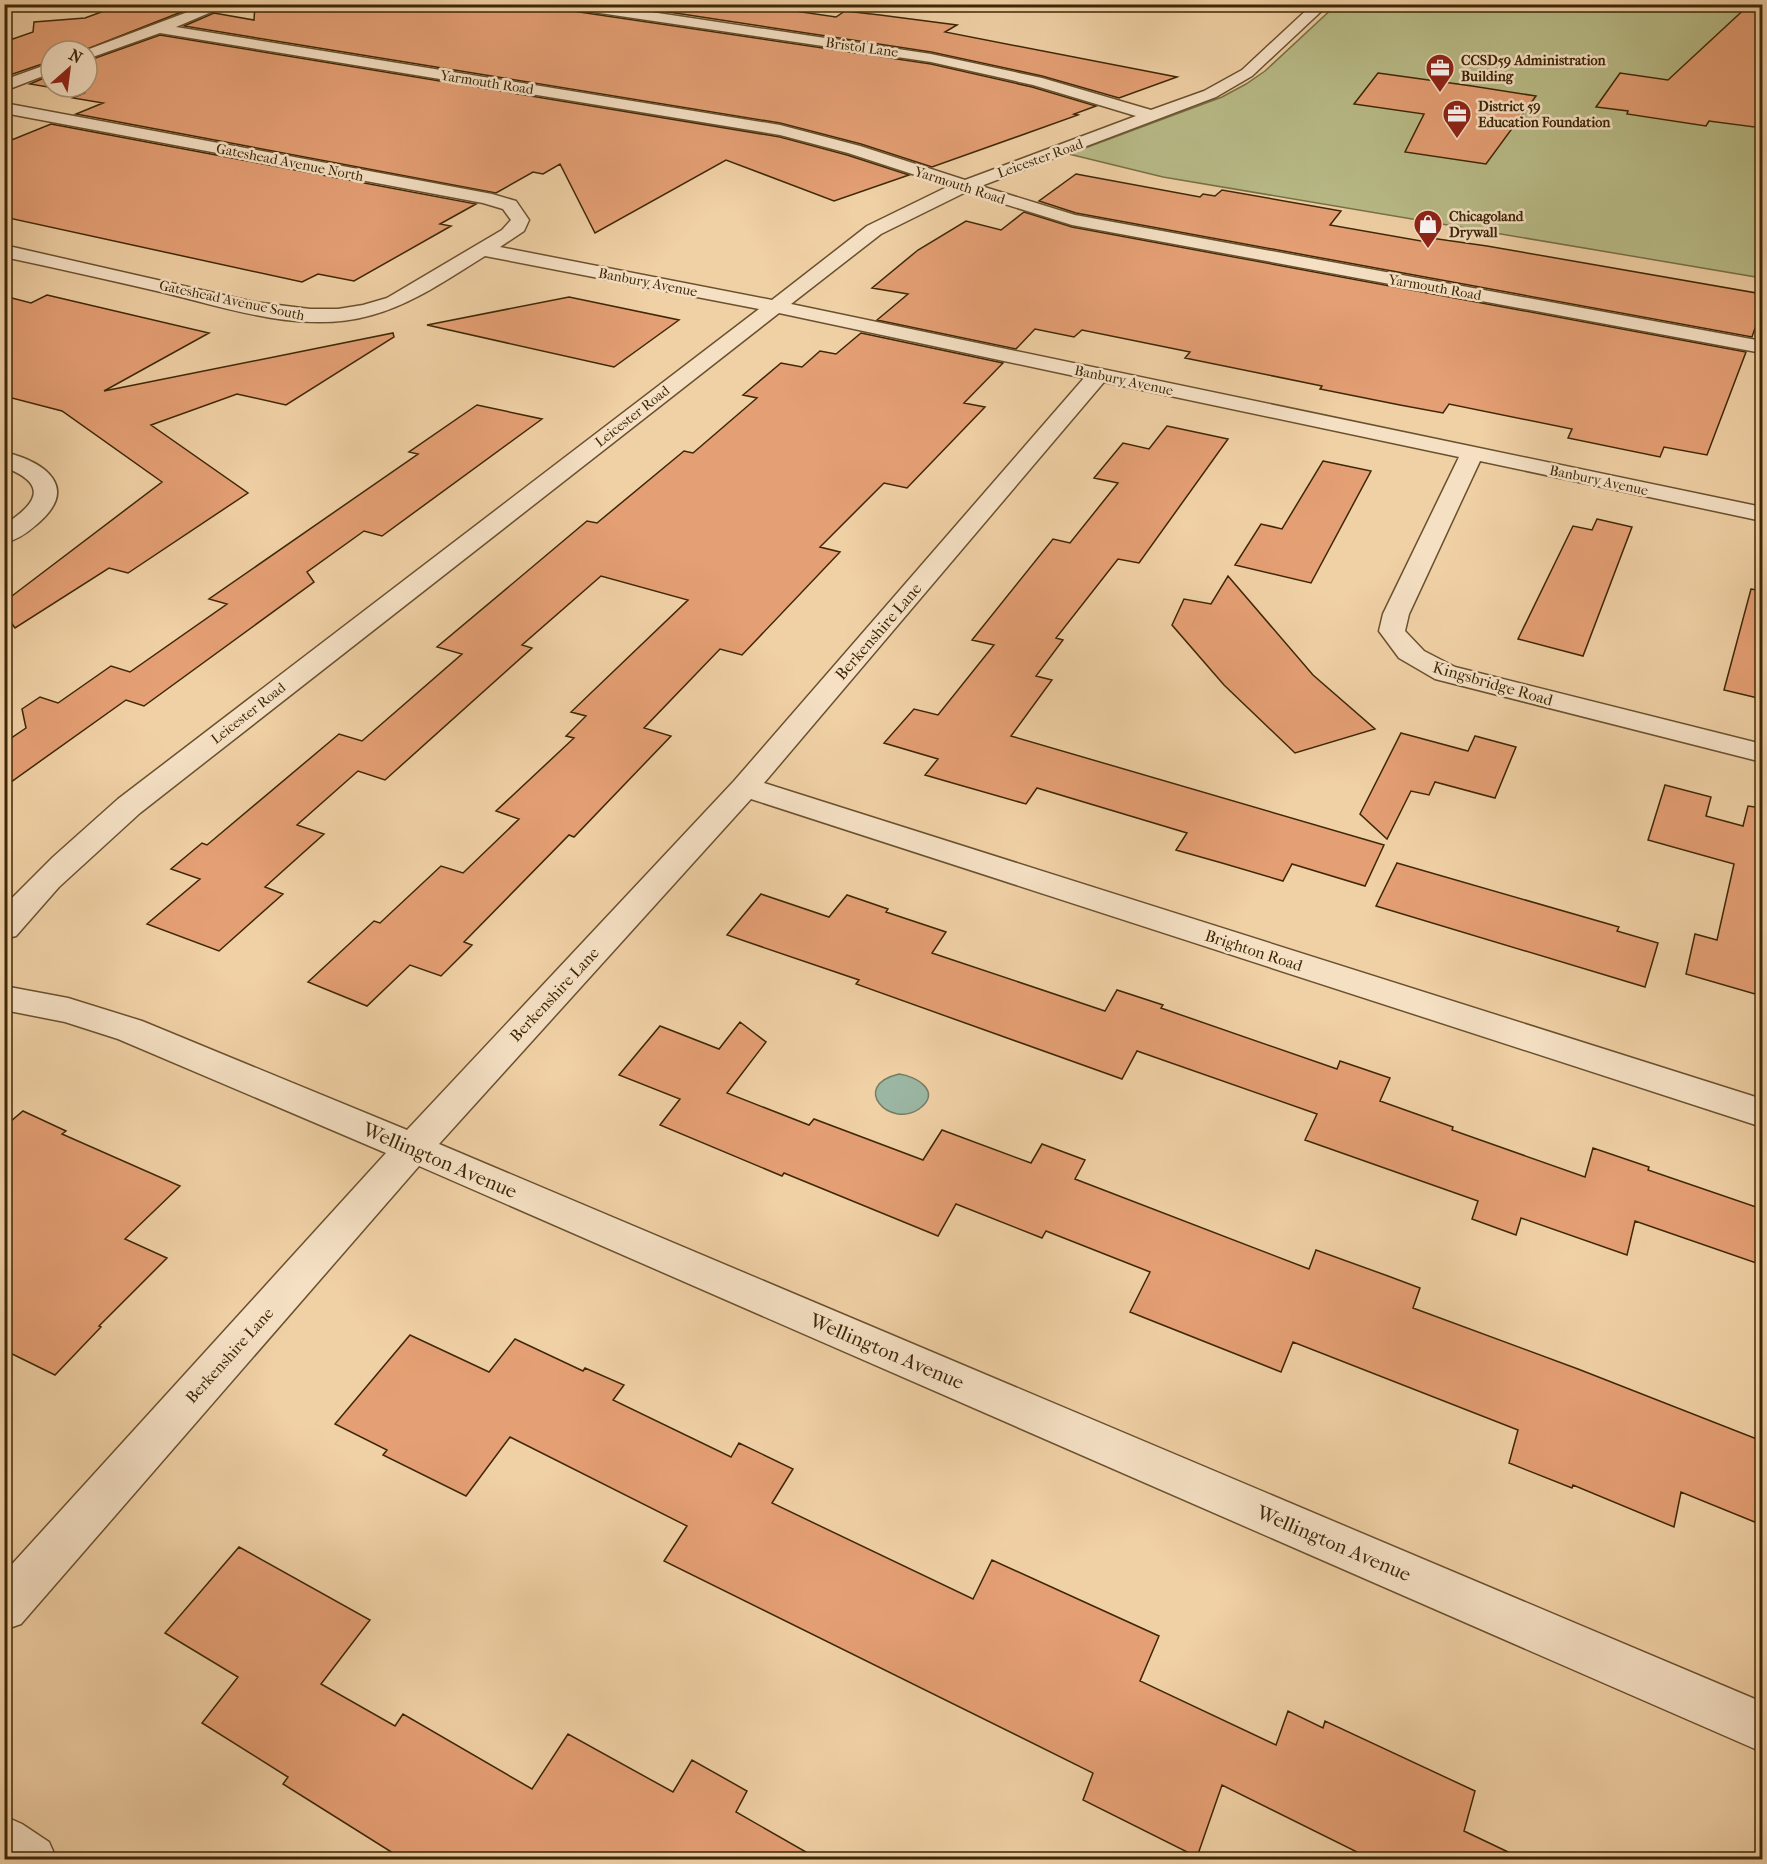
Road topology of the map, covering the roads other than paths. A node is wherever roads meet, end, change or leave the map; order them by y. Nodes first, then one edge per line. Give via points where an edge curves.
1 (223, 4) edge
2 (566, 4) edge
3 (1322, 4) edge
4 (158, 28) junction
5 (99, 50) edge
6 (39, 73) edge
7 (4, 86) edge
8 (4, 108) edge
9 (1153, 116) junction
10 (962, 187) junction
11 (484, 250) junction
12 (4, 251) edge
13 (774, 306) junction
14 (1762, 347) edge
15 (1098, 375) junction
16 (1472, 453) junction
17 (4, 459) edge
18 (1762, 514) edge
19 (4, 536) edge
20 (1762, 753) edge
21 (745, 787) junction
22 (4, 928) edge
23 (4, 998) edge
24 (1762, 1113) edge
25 (413, 1148) junction
26 (4, 1608) edge
27 (1762, 1727) edge
28 (4, 1842) edge
29 (31, 1860) edge

1 - 4 street
2 - 9 street, Bristol Lane via 932,58 1027,79
3 - 9 street, Leicester Road via 1247,73 1210,94
4 - 5 street
4 - 10 street, Yarmouth Road via 780,130 843,146
6 - 7 street
8 - 11 street, Gateshead Avenue North via 510,205 520,220 517,227
9 - 10 street, Leicester Road
10 - 13 street, Leicester Road via 874,230
10 - 14 street, Yarmouth Road via 1091,224
11 - 12 street, Gateshead Avenue South via 379,308 324,316 287,314
11 - 13 street, Banbury Avenue
13 - 15 street, Banbury Avenue
13 - 22 street, Leicester Road via 129,806 69,859
15 - 16 street, Banbury Avenue
15 - 21 street, Berkenshire Lane
16 - 18 street, Banbury Avenue
16 - 20 street, Kingsbridge Road via 1396,614 1392,631 1401,646 1415,660 1445,673
17 - 19 street via 37,472 45,482 47,495 37,513
21 - 24 street, Brighton Road
21 - 25 street, Berkenshire Lane
23 - 25 street, Wellington Avenue via 68,1010 130,1030
25 - 26 street, Berkenshire Lane
25 - 27 street, Wellington Avenue
28 - 29 street

